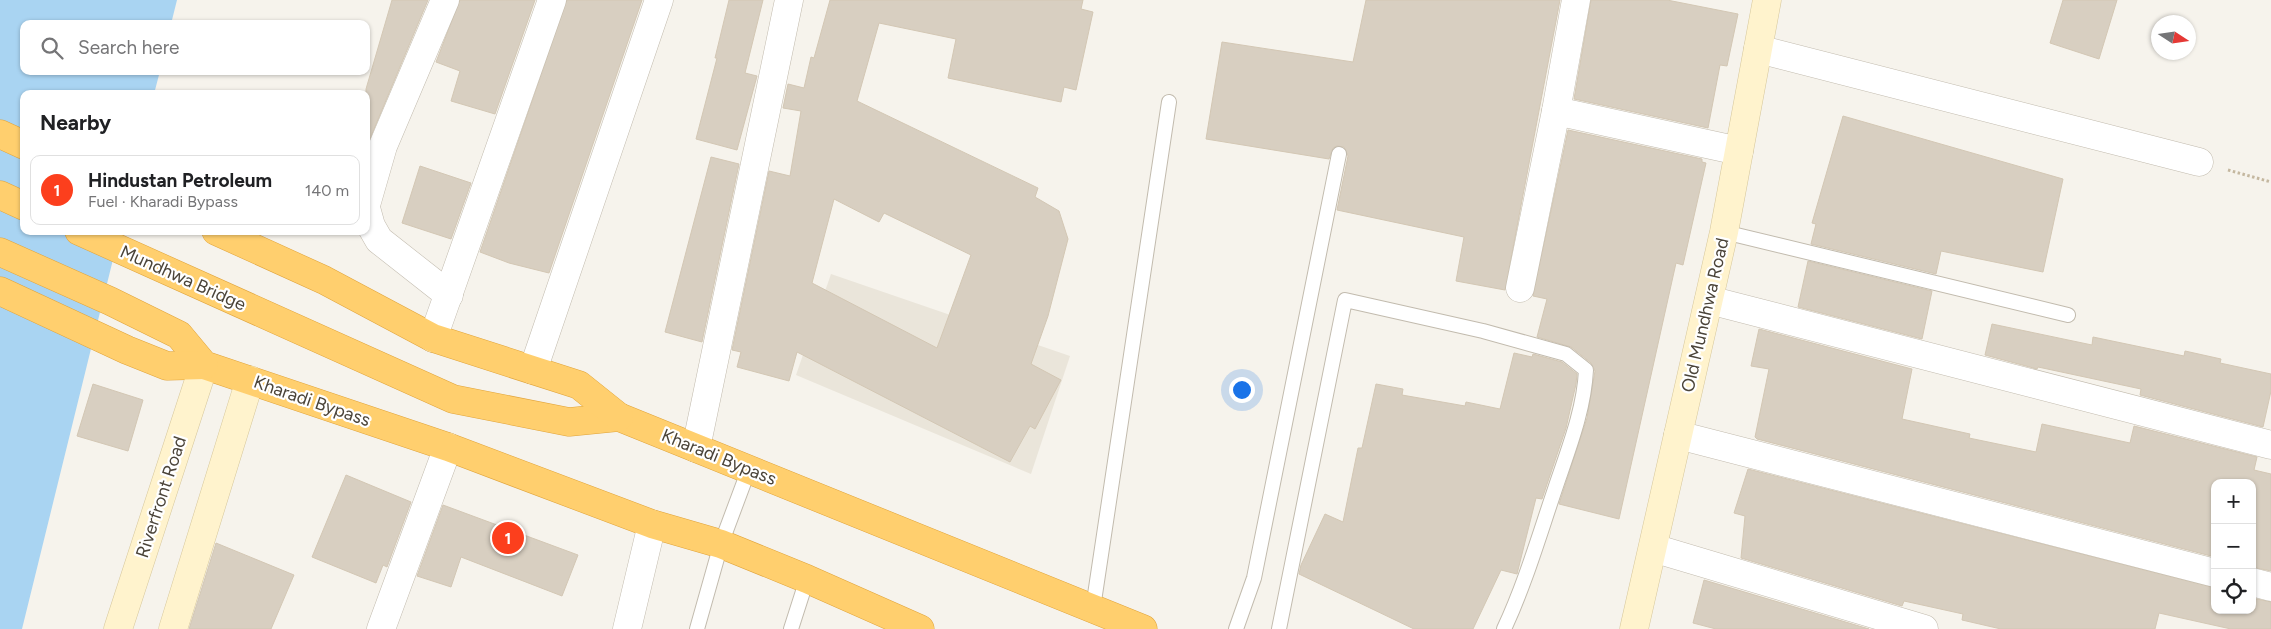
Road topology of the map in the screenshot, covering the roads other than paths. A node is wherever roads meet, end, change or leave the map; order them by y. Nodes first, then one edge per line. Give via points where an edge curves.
1 (445, 0) edge
2 (552, 0) edge
3 (659, 0) edge
4 (789, 0) edge
5 (1576, 0) edge
6 (1767, 0) edge
7 (1758, 49) junction
8 (1169, 102) dead end
9 (1556, 111) junction
10 (0, 134) edge
11 (20, 143) edge
12 (1739, 151) junction
13 (1339, 154) dead end
14 (2198, 162) road end
15 (370, 192) edge
16 (0, 195) edge
17 (20, 204) edge
18 (370, 222) edge
19 (1724, 232) junction
20 (88, 235) edge
21 (225, 235) edge
22 (0, 252) edge
23 (1520, 288) dead end
24 (0, 291) edge
25 (449, 295) junction
26 (1709, 300) junction
27 (2068, 315) dead end
28 (288, 325) joint
29 (433, 338) junction
30 (204, 365) junction
31 (533, 370) junction
32 (250, 380) junction
33 (619, 417) junction
34 (1678, 435) junction
35 (2271, 445) edge
36 (448, 446) junction
37 (696, 448) junction
38 (749, 469) junction
39 (652, 524) junction
40 (721, 544) junction
41 (1653, 548) junction
42 (2211, 572) edge
43 (807, 579) junction
44 (2256, 583) edge
45 (2271, 587) edge
46 (1093, 608) junction
47 (118, 629) edge
48 (173, 629) edge
49 (381, 629) edge
50 (627, 629) edge
51 (698, 629) edge
52 (791, 629) edge
53 (920, 629) edge
54 (1143, 629) edge
55 (1236, 629) edge
56 (1279, 629) edge
57 (1504, 629) edge
58 (1634, 629) edge
59 (1924, 629) edge

1 - 15 street via 383,146
2 - 25 street
3 - 31 street
4 - 37 street
5 - 9 street
6 - 7 street, Old Mundhwa Road
7 - 12 street, Old Mundhwa Road
7 - 14 street
8 - 46 lane
9 - 12 street
9 - 23 street
10 - 11 highway
12 - 19 street, Old Mundhwa Road
13 - 55 lane via 1254,578
16 - 17 highway
18 - 25 street via 379,240
19 - 26 street, Old Mundhwa Road
19 - 27 lane
20 - 28 highway, Mundhwa Bridge
21 - 29 highway via 324,280
22 - 30 highway via 179,335
24 - 30 highway via 167,366
25 - 29 street
26 - 34 street, Old Mundhwa Road
26 - 35 street
28 - 33 highway, Kharadi Bypass via 453,399 569,422
29 - 31 highway
30 - 32 highway, Kharadi Bypass
30 - 47 street, Riverfront Road
31 - 33 highway via 579,385
32 - 36 highway, Kharadi Bypass
32 - 48 street
33 - 37 highway, Kharadi Bypass
34 - 41 street, Old Mundhwa Road
34 - 42 street
36 - 39 highway, Kharadi Bypass
36 - 49 street
37 - 38 highway, Kharadi Bypass
38 - 40 lane
38 - 46 highway, Kharadi Bypass
39 - 40 highway, Kharadi Bypass
39 - 50 street
40 - 43 highway, Kharadi Bypass
40 - 51 lane
41 - 58 street, Old Mundhwa Road
41 - 59 street
43 - 52 lane
43 - 53 highway, Kharadi Bypass
44 - 45 street
46 - 54 highway, Kharadi Bypass
56 - 57 lane via 1345,300 1483,331 1566,354 1586,370 1585,395 1521,592

